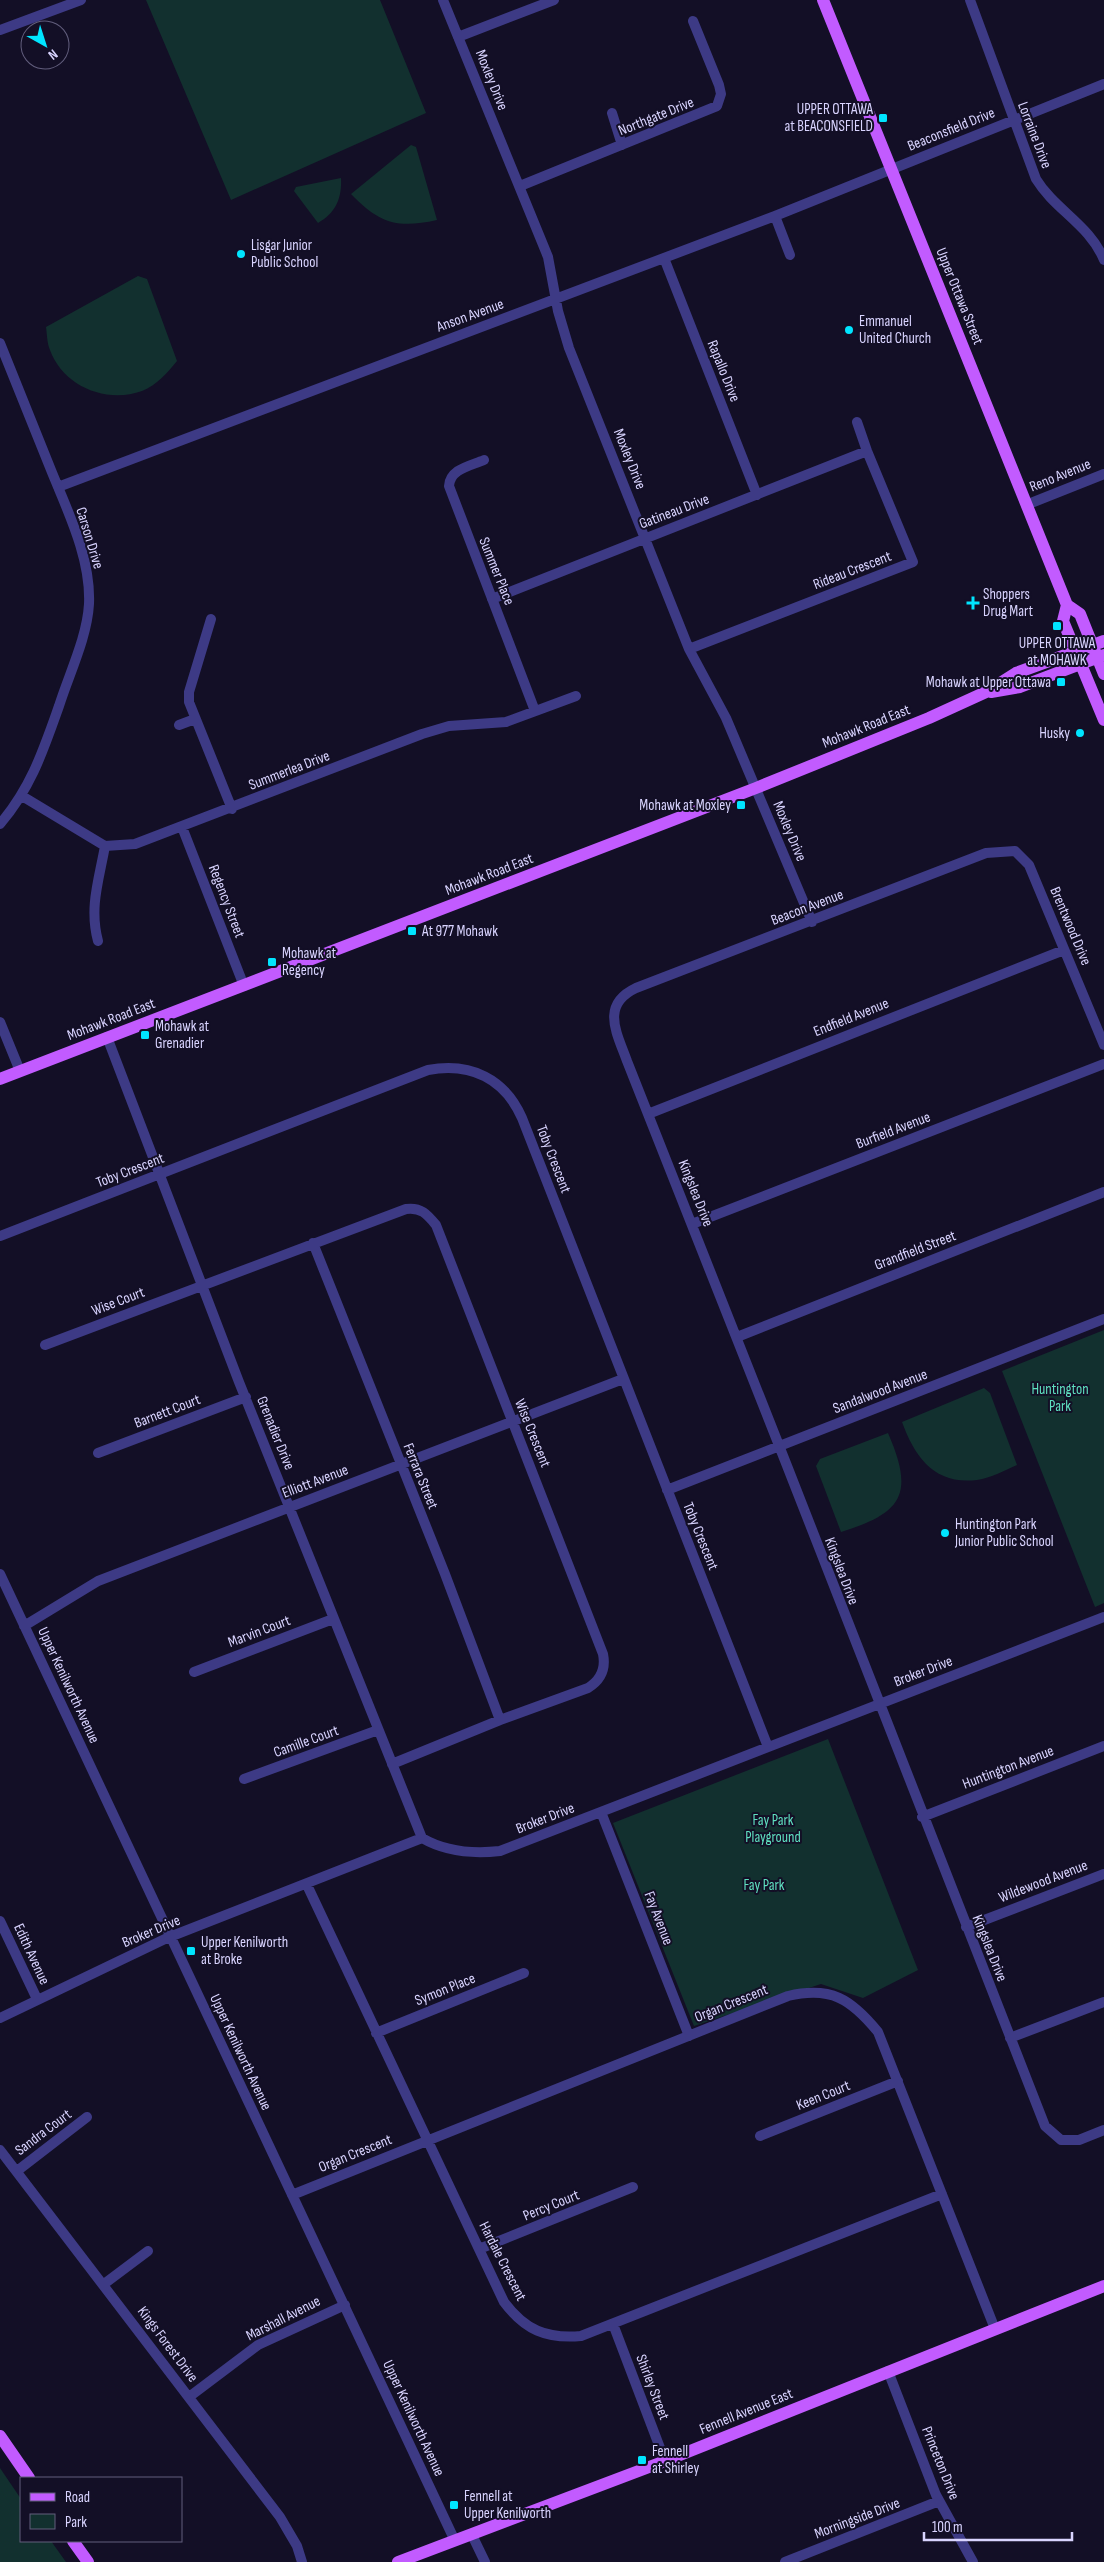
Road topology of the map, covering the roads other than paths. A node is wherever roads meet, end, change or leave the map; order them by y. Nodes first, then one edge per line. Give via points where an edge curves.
1 (81, 0) edge
2 (443, 0) edge
3 (554, 0) edge
4 (823, 0) edge
5 (970, 0) edge
6 (693, 21) dead end
7 (0, 30) edge
8 (458, 37) junction
9 (1104, 84) edge
10 (612, 114) dead end
11 (1012, 120) junction
12 (622, 145) junction
13 (892, 170) junction
14 (520, 186) junction
15 (775, 216) junction
16 (790, 255) dead end
17 (664, 258) junction
18 (1104, 260) edge
19 (556, 299) junction
20 (0, 343) edge
21 (857, 422) dead end
22 (867, 451) junction
23 (484, 460) dead end
24 (1104, 474) edge
25 (58, 487) junction
26 (757, 495) junction
27 (1026, 505) junction
28 (645, 538) junction
29 (492, 598) junction
30 (1067, 605) junction
31 (211, 619) dead end
32 (1098, 643) edge
33 (689, 650) junction
34 (1075, 652) junction
35 (1101, 657) edge
36 (1081, 664) junction
37 (1104, 674) edge
38 (986, 692) junction
39 (576, 696) dead end
40 (535, 710) junction
41 (195, 719) junction
42 (1104, 720) edge
43 (179, 725) dead end
44 (756, 788) junction
45 (22, 796) junction
46 (232, 809) junction
47 (0, 824) edge
48 (182, 828) junction
49 (105, 846) junction
50 (1014, 851) joint
51 (812, 922) junction
52 (98, 941) dead end
53 (1064, 950) junction
54 (244, 986) junction
55 (616, 1004) joint
56 (0, 1022) edge
57 (107, 1037) junction
58 (1104, 1045) edge
59 (1104, 1064) edge
60 (20, 1071) junction
61 (0, 1079) edge
62 (648, 1114) junction
63 (160, 1174) junction
64 (1104, 1192) edge
65 (692, 1224) junction
66 (0, 1236) edge
67 (313, 1243) junction
68 (202, 1285) junction
69 (1104, 1319) edge
70 (737, 1337) junction
71 (45, 1345) dead end
72 (623, 1379) junction
73 (246, 1397) junction
74 (513, 1423) junction
75 (779, 1446) junction
76 (98, 1453) dead end
77 (400, 1465) junction
78 (667, 1490) junction
79 (289, 1507) junction
80 (0, 1574) edge
81 (1104, 1617) edge
82 (334, 1618) junction
83 (24, 1626) junction
84 (194, 1672) dead end
85 (879, 1704) junction
86 (500, 1720) junction
87 (378, 1730) junction
88 (1104, 1746) edge
89 (768, 1747) junction
90 (392, 1764) junction
91 (244, 1779) dead end
92 (601, 1812) junction
93 (922, 1817) junction
94 (422, 1838) junction
95 (1104, 1874) edge
96 (307, 1885) junction
97 (0, 1921) edge
98 (966, 1927) junction
99 (171, 1938) junction
100 (524, 1973) dead end
101 (38, 2000) junction
102 (1104, 2002) edge
103 (0, 2018) edge
104 (376, 2033) junction
105 (689, 2036) junction
106 (1010, 2038) junction
107 (898, 2081) junction
108 (87, 2117) dead end
109 (1104, 2130) edge
110 (760, 2136) dead end
111 (428, 2140) junction
112 (0, 2150) edge
113 (17, 2171) junction
114 (633, 2187) dead end
115 (292, 2194) junction
116 (942, 2194) junction
117 (480, 2249) junction
118 (148, 2251) dead end
119 (104, 2284) junction
120 (1104, 2286) edge
121 (345, 2304) junction
122 (613, 2324) junction
123 (995, 2329) junction
124 (888, 2371) junction
125 (189, 2397) junction
126 (0, 2436) edge
127 (665, 2461) junction
128 (29, 2477) edge
129 (939, 2501) junction
130 (472, 2535) junction
131 (455, 2541) junction
132 (74, 2542) edge
133 (88, 2562) edge
134 (302, 2562) edge
135 (398, 2562) edge
136 (486, 2562) edge
137 (785, 2562) edge
138 (973, 2562) edge

1 - 7 street
2 - 8 street, Moxley Drive
3 - 8 street
4 - 13 main road, Upper Ottawa Street
5 - 11 street, Lorraine Drive
6 - 12 street, Northgate Drive via 719,84 721,94 717,106
8 - 14 street, Moxley Drive
9 - 11 street, Beaconsfield Drive
10 - 12 street
11 - 13 street, Beaconsfield Drive
11 - 18 street, Lorraine Drive via 1045,194 1098,244
12 - 14 street, Northgate Drive
13 - 15 street, Anson Avenue
13 - 27 main road, Upper Ottawa Street
14 - 19 street, Moxley Drive via 549,260
15 - 16 street
15 - 17 street, Anson Avenue
17 - 19 street, Anson Avenue
17 - 26 street, Rapallo Drive
19 - 25 street, Anson Avenue
19 - 28 street, Moxley Drive via 569,348
20 - 25 street, Carson Drive
21 - 22 street, Rideau Crescent
22 - 26 street, Gatineau Drive
22 - 33 street, Rideau Crescent via 913,562
23 - 29 street, Summer Place via 456,472 449,486
24 - 27 street, Reno Avenue
25 - 45 street, Carson Drive via 85,562 89,605 46,744
26 - 28 street, Gatineau Drive
27 - 30 main road, Upper Ottawa Street
28 - 29 street, Gatineau Drive
28 - 33 street, Moxley Drive
29 - 40 street, Summer Place
30 - 32 main road, Upper Ottawa Street via 1080,614
30 - 34 main road, Upper Ottawa Street via 1063,621
31 - 41 street via 189,692
32 - 34 main road, Mohawk Road East
32 - 35 main road, Upper Ottawa Street
33 - 44 street, Moxley Drive via 726,718
34 - 36 main road, Upper Ottawa Street
34 - 38 main road, Mohawk Road East via 1016,673
35 - 36 main road, Mohawk Road East
35 - 37 main road, Upper Ottawa Street
36 - 38 main road, Mohawk Road East via 1020,687
36 - 42 main road, Upper Ottawa Street
38 - 44 main road, Mohawk Road East
39 - 40 street, Summerlea Drive
40 - 46 street, Summerlea Drive via 506,722 449,726 422,734
41 - 43 street
41 - 46 street
44 - 51 street, Moxley Drive
44 - 54 main road, Mohawk Road East
45 - 47 street, Carson Drive
45 - 49 street
46 - 48 street, Summerlea Drive
48 - 49 street, Summerlea Drive via 134,844
48 - 54 street, Regency Street
49 - 52 street via 94,906 93,922
50 - 51 street, Beacon Avenue via 986,853
50 - 53 street, Brentwood Drive via 1029,865
51 - 55 street, Beacon Avenue via 636,988
53 - 58 street, Brentwood Drive
53 - 62 street, Endfield Avenue
54 - 57 main road, Mohawk Road East
55 - 62 street, Kingslea Drive via 615,1027
56 - 60 street
57 - 60 main road, Mohawk Road East
57 - 63 street, Grenadier Drive
59 - 65 street, Burfield Avenue
60 - 61 main road, Mohawk Road East
62 - 65 street, Kingslea Drive
63 - 66 street, Toby Crescent
63 - 68 street, Grenadier Drive
63 - 72 street, Toby Crescent via 428,1070 446,1067 477,1073 503,1088 517,1107
64 - 70 street, Grandfield Street
65 - 70 street, Kingslea Drive
67 - 68 street, Wise Crescent
67 - 74 street, Wise Crescent via 406,1209 417,1208 427,1214 436,1225
67 - 77 street, Ferrara Street
68 - 71 street, Wise Court
68 - 73 street, Grenadier Drive
69 - 75 street, Sandalwood Avenue
70 - 75 street, Kingslea Drive
72 - 74 street, Elliott Avenue
72 - 78 street, Toby Crescent
73 - 76 street, Barnett Court
73 - 79 street, Grenadier Drive
74 - 77 street, Elliott Avenue
74 - 86 street, Wise Crescent via 603,1654 604,1667 598,1681 588,1688
75 - 78 street, Sandalwood Avenue
75 - 85 street, Kingslea Drive
77 - 79 street, Elliott Avenue
77 - 86 street, Ferrara Street
78 - 89 street, Toby Crescent
79 - 82 street, Grenadier Drive
79 - 83 street, Elliott Avenue via 98,1581
80 - 83 street, Upper Kenilworth Avenue
81 - 85 street, Broker Drive
82 - 84 street, Marvin Court
82 - 87 street, Grenadier Drive
83 - 99 street, Upper Kenilworth Avenue
85 - 89 street, Broker Drive
85 - 93 street, Kingslea Drive
86 - 90 street, Wise Crescent
87 - 90 street, Grenadier Drive
87 - 91 street, Camille Court
88 - 93 street, Huntington Avenue
89 - 92 street, Broker Drive
90 - 94 street, Grenadier Drive
92 - 94 street, Broker Drive via 500,1851 451,1850
92 - 105 street, Fay Avenue
93 - 98 street, Kingslea Drive
94 - 96 street, Broker Drive
95 - 98 street, Wildewood Avenue
96 - 99 street, Broker Drive
96 - 104 street, Hardale Crescent
97 - 101 street, Edith Avenue
98 - 106 street, Kingslea Drive
99 - 101 street, Broker Drive
99 - 115 street, Upper Kenilworth Avenue
100 - 104 street, Symon Place
101 - 103 street, Broker Drive
102 - 106 street
104 - 111 street, Hardale Crescent
105 - 107 street, Organ Crescent via 788,1996 806,1992 832,1995 861,2011 878,2032
105 - 111 street, Organ Crescent
106 - 109 street, Kingslea Drive via 1045,2126 1061,2140 1079,2140
107 - 110 street, Keen Court
107 - 116 street, Organ Crescent
108 - 113 street, Sandra Court
111 - 115 street, Organ Crescent
111 - 117 street, Hardale Crescent
112 - 113 street, Kings Forest Drive
113 - 119 street, Kings Forest Drive
114 - 117 street, Percy Court
115 - 121 street, Upper Kenilworth Avenue
116 - 122 street, Hardale Crescent
116 - 123 street, Organ Crescent
117 - 122 street, Hardale Crescent via 504,2302 526,2325 565,2337 581,2336
118 - 119 street
119 - 125 street, Kings Forest Drive
120 - 123 main road, Fennell Avenue East
121 - 125 street, Marshall Avenue via 258,2345
121 - 131 street, Upper Kenilworth Avenue
122 - 127 street, Shirley Street
123 - 124 main road, Fennell Avenue East
124 - 127 main road, Fennell Avenue East
124 - 129 street, Princeton Drive
125 - 134 street, Kings Forest Drive via 280,2517
126 - 128 main road
127 - 130 main road, Fennell Avenue East
129 - 137 street, Morningside Drive
129 - 138 street, Princeton Drive
130 - 131 main road, Fennell Avenue East
130 - 136 street
131 - 135 main road, Fennell Avenue East
132 - 133 main road

